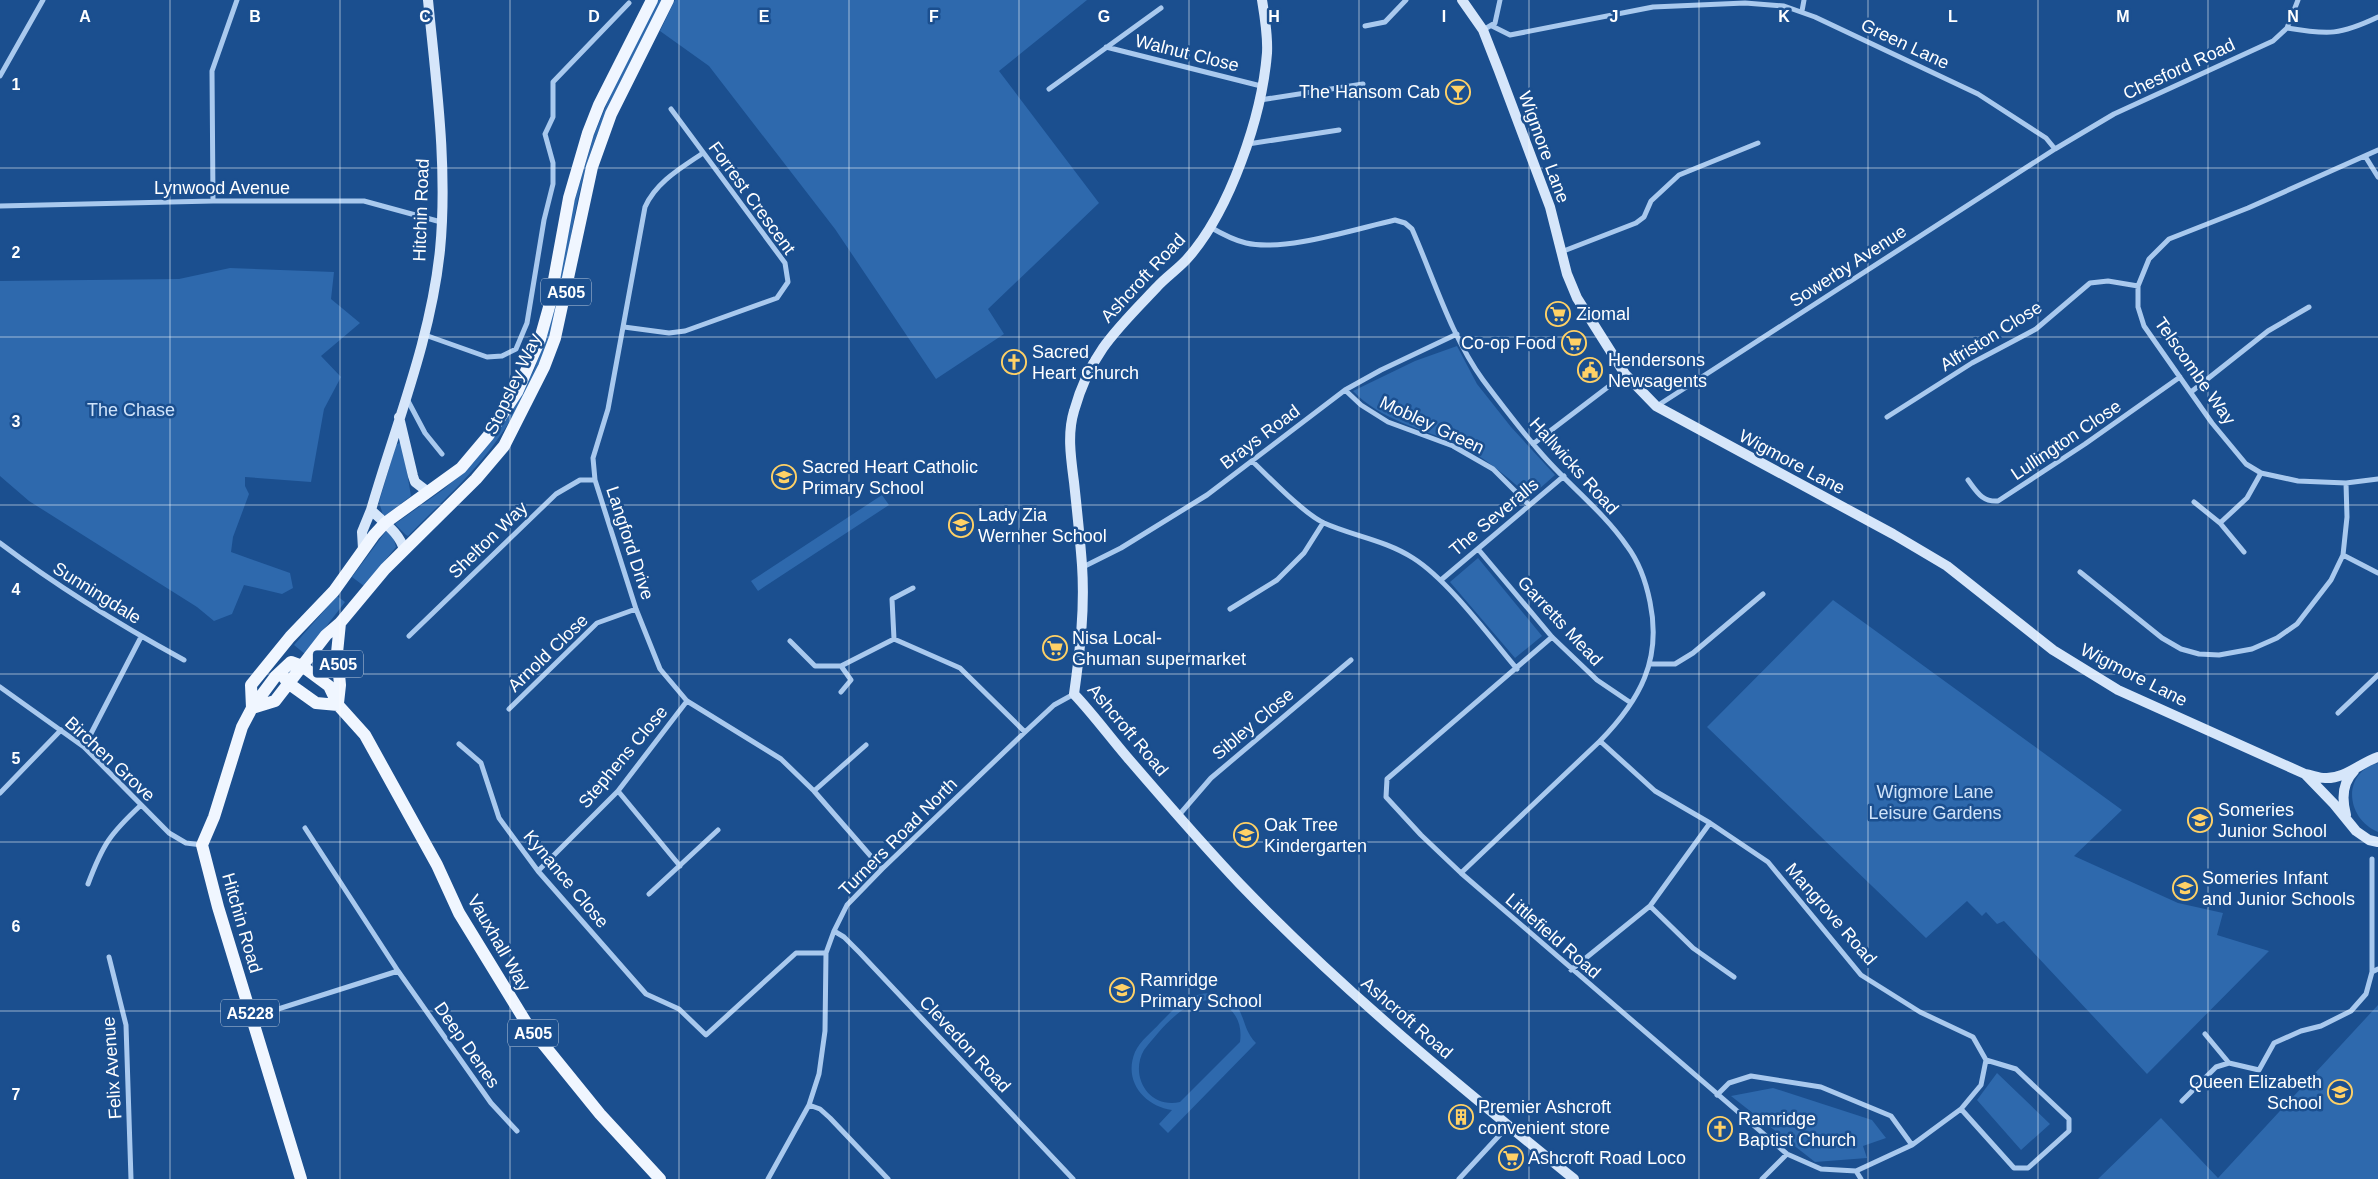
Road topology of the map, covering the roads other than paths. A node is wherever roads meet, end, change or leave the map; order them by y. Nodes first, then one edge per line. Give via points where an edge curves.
1 (43, 0) edge
2 (237, 0) edge
3 (428, 0) edge
4 (652, 0) edge
5 (668, 0) edge
6 (1262, 0) edge
7 (1406, 0) edge
8 (1462, 0) edge
9 (1500, 0) edge
10 (1652, 0) edge
11 (1804, 0) edge
12 (2298, 0) edge
13 (629, 2) dead end
14 (1653, 7) junction
15 (1160, 8) dead end
16 (1802, 12) junction
17 (2378, 17) edge
18 (1365, 26) dead end
19 (1488, 28) junction
20 (2287, 28) junction
21 (1106, 48) junction
22 (0, 76) edge
23 (1363, 84) dead end
24 (1261, 86) junction
25 (1049, 89) dead end
26 (1259, 100) junction
27 (670, 109) dead end
28 (1339, 130) dead end
29 (1758, 143) dead end
30 (1247, 145) junction
31 (2055, 149) junction
32 (2378, 150) edge
33 (703, 152) junction
34 (2365, 156) junction
35 (2378, 176) edge
36 (213, 202) junction
37 (0, 206) edge
38 (441, 222) junction
39 (1210, 227) junction
40 (1561, 252) junction
41 (2138, 286) junction
42 (2309, 307) dead end
43 (624, 327) junction
44 (1457, 334) junction
45 (425, 335) junction
46 (1625, 374) junction
47 (2180, 377) junction
48 (1345, 390) junction
49 (2191, 392) junction
50 (406, 397) junction
51 (1656, 406) junction
52 (399, 417) junction
53 (1887, 417) dead end
54 (1533, 444) junction
55 (442, 454) dead end
56 (1252, 461) junction
57 (2261, 473) junction
58 (1564, 476) junction
59 (595, 480) junction
60 (1968, 480) dead end
61 (2378, 480) edge
62 (2346, 483) junction
63 (428, 492) junction
64 (2194, 502) dead end
65 (1529, 505) junction
66 (371, 510) junction
67 (1323, 522) junction
68 (385, 523) junction
69 (2220, 523) junction
70 (0, 543) edge
71 (363, 549) junction
72 (1478, 549) junction
73 (404, 550) junction
74 (2244, 552) dead end
75 (2343, 555) junction
76 (1082, 568) junction
77 (2080, 572) dead end
78 (2378, 573) edge
79 (1441, 580) junction
80 (913, 588) dead end
81 (1764, 594) dead end
82 (636, 608) junction
83 (1230, 609) dead end
84 (340, 623) junction
85 (409, 636) dead end
86 (141, 637) junction
87 (1552, 637) junction
88 (894, 639) junction
89 (790, 641) dead end
90 (281, 648) junction
91 (184, 660) dead end
92 (1351, 660) dead end
93 (1650, 664) junction
94 (302, 666) junction
95 (841, 666) junction
96 (1518, 668) junction
97 (280, 672) junction
98 (2378, 675) edge
99 (288, 683) junction
100 (0, 688) edge
101 (841, 692) dead end
102 (1074, 694) junction
103 (687, 701) junction
104 (338, 704) junction
105 (1631, 704) junction
106 (252, 708) junction
107 (509, 709) dead end
108 (2338, 713) dead end
109 (61, 730) junction
110 (1025, 732) junction
111 (1600, 740) junction
112 (459, 744) dead end
113 (866, 745) dead end
114 (84, 747) junction
115 (2375, 758) edge
116 (2358, 767) junction
117 (2305, 774) junction
118 (618, 791) junction
119 (814, 791) junction
120 (0, 793) edge
121 (141, 804) junction
122 (1179, 815) junction
123 (2347, 819) junction
124 (1710, 822) junction
125 (305, 828) dead end
126 (718, 830) dead end
127 (2378, 842) edge
128 (202, 845) junction
129 (2372, 858) dead end
130 (680, 866) junction
131 (882, 869) junction
132 (538, 872) junction
133 (1461, 873) junction
134 (88, 884) dead end
135 (649, 894) dead end
136 (1650, 906) junction
137 (834, 931) junction
138 (826, 953) junction
139 (110, 958) dead end
140 (1571, 970) junction
141 (398, 971) junction
142 (2375, 971) edge
143 (1734, 976) dead end
144 (252, 1018) junction
145 (2205, 1034) dead end
146 (1986, 1060) junction
147 (2229, 1063) junction
148 (1717, 1095) junction
149 (2182, 1102) dead end
150 (809, 1105) junction
151 (1961, 1109) junction
152 (1508, 1126) junction
153 (517, 1131) dead end
154 (1912, 1145) junction
155 (1787, 1154) junction
156 (1856, 1170) junction
157 (131, 1179) edge
158 (301, 1179) edge
159 (660, 1179) edge
160 (768, 1179) edge
161 (888, 1179) edge
162 (1072, 1179) edge
163 (1459, 1179) edge
164 (1574, 1179) edge
165 (1762, 1179) edge
166 (1860, 1179) edge

1 - 22 street
2 - 36 street via 212,71
3 - 38 street, Hitchin Road via 440,132
4 - 63 main road, Stopsley Way / A505 via 599,105 588,134 569,198 540,339 517,392 474,454 461,468
5 - 73 main road, Stopsley Way / A505 via 611,114 592,167 565,298 555,338 540,376 504,446 476,479
6 - 24 street, Ashcroft Road via 1267,53
7 - 18 street via 1385,22
8 - 19 street, Wigmore Lane
9 - 19 street via 1498,15
10 - 14 street
11 - 16 street
12 - 20 street, Chesford Road
13 - 45 street, Stopsley Way via 553,82 553,117 545,134 553,163 553,184 527,323 516,349 502,356 487,357
14 - 16 street, Green Lane via 1755,4 1784,6
14 - 19 street, Green Lane via 1519,34 1510,35
15 - 21 street, Walnut Close
16 - 31 street, Green Lane via 1978,94 2046,138
17 - 20 street via 2352,29 2323,34
19 - 40 street, Wigmore Lane via 1550,207
20 - 31 street, Chesford Road via 2273,41 2114,114
21 - 24 street, Walnut Close
21 - 25 street, Walnut Close
23 - 26 street
24 - 26 street, Ashcroft Road
26 - 30 street, Ashcroft Road
27 - 33 street, Forrest Crescent
28 - 30 street
29 - 40 street via 1679,174 1651,201 1644,217 1636,223
30 - 39 street, Ashcroft Road via 1236,177
31 - 51 street, Sowerby Avenue
32 - 34 street, Telscombe Way
33 - 43 street, Langford Drive via 664,180 651,194 645,207
33 - 43 street, Forrest Crescent via 784,263 788,282 777,298 686,331 669,333
34 - 35 street
34 - 41 street, Telscombe Way via 2169,239 2149,260
36 - 37 street, Lynwood Avenue
36 - 38 street, Lynwood Avenue via 364,202
38 - 45 street, Hitchin Road via 440,249
39 - 44 street, Hallwicks Road via 1229,238 1262,244 1285,243 1395,220 1405,223 1412,229
39 - 76 street, Ashcroft Road via 1188,259 1157,286 1108,339 1081,388 1073,414 1070,443
40 - 46 street, Wigmore Lane via 1577,298
41 - 47 street, Telscombe Way via 2138,307 2144,326
41 - 53 street, Alfriston Close via 2108,281 2090,283 2036,329 1972,363
42 - 49 street via 2268,331
43 - 59 street, Langford Drive via 608,410 593,458
44 - 48 street, Brays Road
44 - 54 street, Hallwicks Road via 1482,378
45 - 50 street, Hitchin Road
46 - 51 street, Wigmore Lane
46 - 54 street
47 - 49 street, Telscombe Way
47 - 60 street, Lullington Close via 1998,501 1980,496
48 - 56 street, Brays Road
48 - 65 street, Mobley Green via 1388,422 1453,446 1493,469
49 - 57 street, Telscombe Way via 2231,448 2246,464
50 - 52 street, Hitchin Road
50 - 55 street via 425,433
51 - 117 street, Wigmore Lane via 1947,566 2053,650 2118,690
52 - 63 street via 415,482
52 - 66 street, Hitchin Road
54 - 58 street, Hallwicks Road
56 - 67 street
56 - 76 street, Brays Road via 1207,495
57 - 62 street, Telscombe Way via 2298,481
57 - 69 street via 2247,498
58 - 65 street, The Severalls
58 - 93 street, Hallwicks Road via 1628,546 1646,581 1654,624
59 - 82 street, Langford Drive
59 - 85 street, Shelton Way via 580,480 556,494
61 - 62 street, Telscombe Way
62 - 75 street
63 - 68 main road, Stopsley Way / A505
64 - 69 street
65 - 72 street, The Severalls
66 - 68 street
66 - 71 street, Hitchin Road via 362,532
67 - 79 street via 1373,538 1413,558
67 - 83 street via 1304,553 1277,580
68 - 71 main road, Stopsley Way / A505
68 - 73 street via 402,542
69 - 74 street
70 - 86 street, Sunningdale via 37,572
71 - 90 main road, Stopsley Way / A505 via 334,591
72 - 79 street, The Severalls
72 - 87 street, Garretts Mead
73 - 84 main road, Stopsley Way / A505
75 - 77 street via 2331,580 2297,624 2265,645 2219,655 2181,649 2162,638
75 - 78 street
76 - 102 street, Ashcroft Road via 1083,627
79 - 96 street
80 - 88 street via 892,599
81 - 93 street via 1693,653 1675,664
82 - 103 street, Langford Drive via 660,669
82 - 107 street, Arnold Close via 597,622
84 - 94 main road, Stopsley Way / A505
84 - 104 main road, A505
86 - 91 street, Sunningdale
86 - 114 street
87 - 96 street, Littlefield Road
87 - 105 street, Garretts Mead via 1597,680
88 - 95 street
88 - 110 street via 960,668
89 - 95 street via 815,666
90 - 97 main road via 277,665
90 - 106 main road via 251,685
92 - 122 street, Sibley Close via 1211,778
93 - 105 street, Hallwicks Road
94 - 97 main road via 291,662
94 - 99 main road
94 - 104 main road, Vauxhall Way via 329,686
95 - 101 street via 852,680
96 - 133 street, Littlefield Road via 1387,779 1386,797
97 - 99 main road, A505
97 - 106 main road
98 - 108 street
99 - 104 main road, A505 via 316,703
99 - 106 main road via 275,701
100 - 109 street, Birchen Grove
102 - 110 street, Turners Road North via 1054,705
102 - 122 street, Ashcroft Road
103 - 118 street, Stephens Close
103 - 119 street, Langford Drive via 782,759
104 - 159 main road, Vauxhall Way / A505 via 366,735 437,865 459,913 527,1024 593,1106
105 - 111 street, Hallwicks Road
106 - 128 main road via 242,727
109 - 114 street, Birchen Grove
109 - 120 street
110 - 131 street, Turners Road North
111 - 124 street, Mangrove Road via 1655,791
111 - 133 street, Hallwicks Road
112 - 132 street, Kynance Close via 480,763 499,818
113 - 119 street
114 - 121 street, Birchen Grove
115 - 116 street, Wigmore Lane
116 - 117 street, Wigmore Lane via 2332,777
116 - 123 street, Wigmore Lane via 2344,789
117 - 123 street, Wigmore Lane
118 - 130 street
118 - 132 street, Stephens Close
119 - 131 street, Langford Drive
121 - 128 street, Birchen Grove via 177,839
121 - 134 street via 108,840
122 - 152 street, Ashcroft Road via 1240,884 1370,1009
123 - 127 street, Wigmore Lane via 2356,831
124 - 136 street
124 - 146 street, Mangrove Road via 1768,862 1861,975 1920,1012 1973,1037
125 - 141 street, Deep Denes
126 - 130 street
128 - 144 main road, Hitchin Road / A5228
129 - 142 street
130 - 135 street
131 - 137 street, Turners Road North via 847,905
132 - 138 street, Kynance Close via 646,994 679,1009 706,1034 796,953
133 - 140 street, Littlefield Road
136 - 140 street
136 - 143 street via 1693,948
137 - 138 street, Turners Road North
137 - 162 street, Clevedon Road via 860,952
138 - 150 street, Turners Road North via 823,1053
139 - 157 street, Felix Avenue via 126,1025
140 - 148 street, Littlefield Road
141 - 144 street
141 - 153 street, Deep Denes via 491,1103
142 - 147 street via 2366,994 2351,1011 2274,1043 2259,1070
144 - 158 main road, Hitchin Road / A5228
145 - 147 street
146 - 151 street via 1981,1084
146 - 151 street via 2016,1069 2069,1119 2069,1131 2028,1168 2014,1168
147 - 149 street via 2216,1067
148 - 154 street via 1729,1083 1751,1076 1821,1087 1891,1116
148 - 155 street, Littlefield Road
150 - 160 street, Turners Road North
150 - 161 street via 830,1118
151 - 154 street
152 - 163 street
152 - 164 street, Ashcroft Road
154 - 156 street, Littlefield Road
155 - 156 street, Littlefield Road via 1821,1169
155 - 165 street
156 - 166 street

